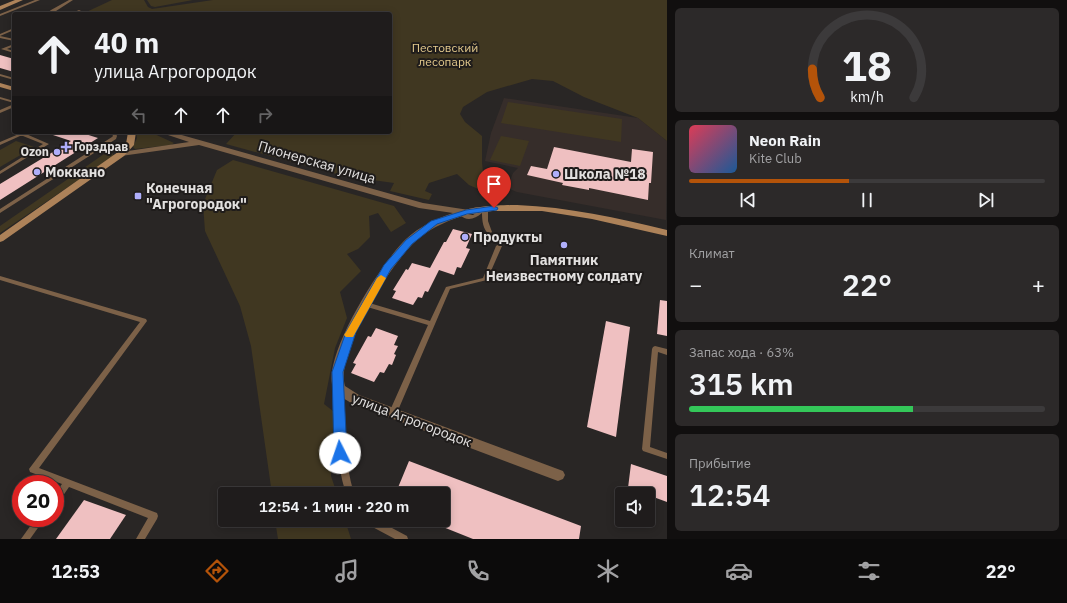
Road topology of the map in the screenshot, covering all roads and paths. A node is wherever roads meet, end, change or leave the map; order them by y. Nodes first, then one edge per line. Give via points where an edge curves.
1 (20, 0) edge
2 (38, 0) edge
3 (71, 0) edge
4 (0, 8) edge
5 (52, 11) joint
6 (57, 12) edge
7 (0, 15) edge
8 (12, 30) edge
9 (0, 36) edge
10 (12, 39) edge
11 (12, 46) edge
12 (12, 51) edge
13 (0, 75) edge
14 (12, 78) edge
15 (0, 85) edge
16 (12, 88) edge
17 (0, 98) edge
18 (12, 103) edge
19 (12, 105) edge
20 (0, 112) edge
21 (115, 134) edge
22 (132, 134) edge
23 (171, 134) edge
24 (200, 142) junction
25 (0, 144) edge
26 (121, 154) junction
27 (0, 173) edge
28 (485, 209) junction
29 (0, 212) edge
30 (466, 212) junction
31 (489, 232) dead end
32 (667, 233) edge
33 (0, 239) edge
34 (499, 246) dead end
35 (0, 278) edge
36 (366, 304) junction
37 (432, 324) junction
38 (667, 352) edge
39 (338, 384) junction
40 (392, 414) junction
41 (667, 456) edge
42 (558, 475) dead end
43 (68, 482) junction
44 (348, 487) edge
45 (64, 488) edge
46 (34, 527) edge
47 (381, 527) edge
48 (25, 539) edge
49 (140, 539) edge
50 (404, 539) edge

1 - 4 street
2 - 7 lane
3 - 5 lane
5 - 6 lane
8 - 9 lane
9 - 10 lane
11 - 12 lane via 3,49
13 - 14 lane
15 - 16 street
17 - 18 lane
19 - 20 lane
21 - 29 lane via 114,138
22 - 26 street via 130,145
23 - 24 street, Пионерская улица
24 - 26 street
24 - 30 street, Пионерская улица via 422,206
25 - 27 lane via 19,135 47,144
26 - 33 street
28 - 30 street, улица Агрогородок
28 - 31 lane via 485,221
28 - 32 street, улица Агрогородок via 556,209
30 - 36 street, улица Агрогородок via 434,222 409,242 388,267
34 - 37 lane via 485,280 448,288
35 - 43 lane via 144,321 33,469
36 - 37 lane
36 - 39 street, улица Агрогородок via 346,344 337,372
37 - 40 lane
38 - 41 lane via 655,349 646,449
39 - 40 street, улица Агрогородок via 349,396
39 - 44 lane via 340,453
40 - 42 street, улица Агрогородок
43 - 45 lane
43 - 49 lane via 154,516
46 - 48 lane
47 - 50 lane

